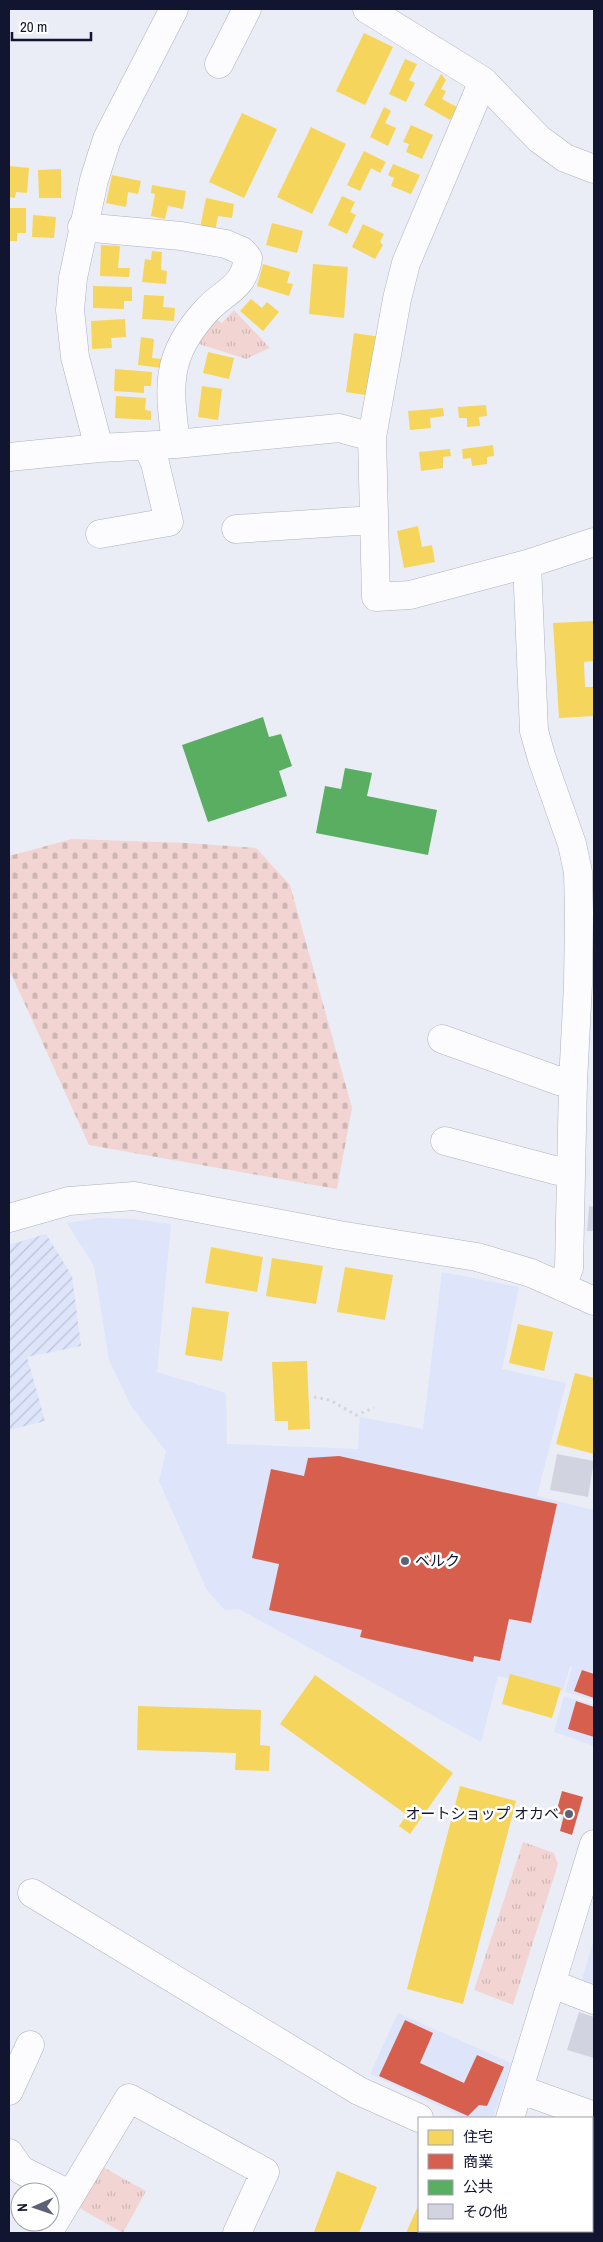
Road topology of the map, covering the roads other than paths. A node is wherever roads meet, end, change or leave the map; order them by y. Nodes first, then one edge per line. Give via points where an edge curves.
1 (174, 9) edge
2 (247, 9) edge
3 (366, 9) edge
4 (219, 64) dead end
5 (483, 82) junction
6 (594, 169) edge
7 (82, 228) junction
8 (372, 437) junction
9 (176, 444) junction
10 (147, 446) junction
11 (99, 448) junction
12 (9, 457) edge
13 (373, 520) junction
14 (236, 529) dead end
15 (100, 534) dead end
16 (594, 542) edge
17 (527, 564) junction
18 (587, 914) edge
19 (442, 1039) dead end
20 (573, 1082) junction
21 (445, 1141) dead end
22 (570, 1171) junction
23 (9, 1218) edge
24 (562, 1287) junction
25 (594, 1301) edge
26 (594, 1844) edge
27 (32, 1893) dead end
28 (552, 1984) junction
29 (594, 2000) edge
30 (30, 2045) dead end
31 (519, 2089) junction
32 (9, 2091) edge
33 (594, 2116) edge
34 (510, 2117) edge
35 (418, 2118) edge
36 (9, 2152) edge
37 (71, 2195) junction
38 (477, 2232) edge
39 (48, 2233) edge
40 (237, 2233) edge
41 (484, 2233) edge

1 - 7 street via 108,139
2 - 4 street
3 - 5 street
5 - 6 street via 539,139 565,158
5 - 8 street via 406,262
7 - 9 street via 181,236 226,244 242,251 248,258 246,271 238,284 207,310 185,339 172,370 170,397
7 - 11 street via 70,310 75,357
8 - 9 street via 339,428
8 - 13 street
9 - 10 street
10 - 11 street
10 - 15 street via 155,462 169,522
11 - 12 street
13 - 14 street
13 - 17 street via 376,597 410,595
16 - 17 street
17 - 18 street via 534,731 572,844
18 - 20 street
19 - 20 street via 559,1081
20 - 22 street
21 - 22 street via 558,1171
22 - 24 street via 569,1268
23 - 24 street via 69,1201 134,1196 502,1262
24 - 25 street
26 - 28 street
27 - 35 street via 359,2091
28 - 29 street
28 - 31 street
30 - 32 street
31 - 33 street
31 - 34 street
36 - 37 street via 21,2170
37 - 39 street
37 - 40 street via 129,2098 265,2172
38 - 41 street

